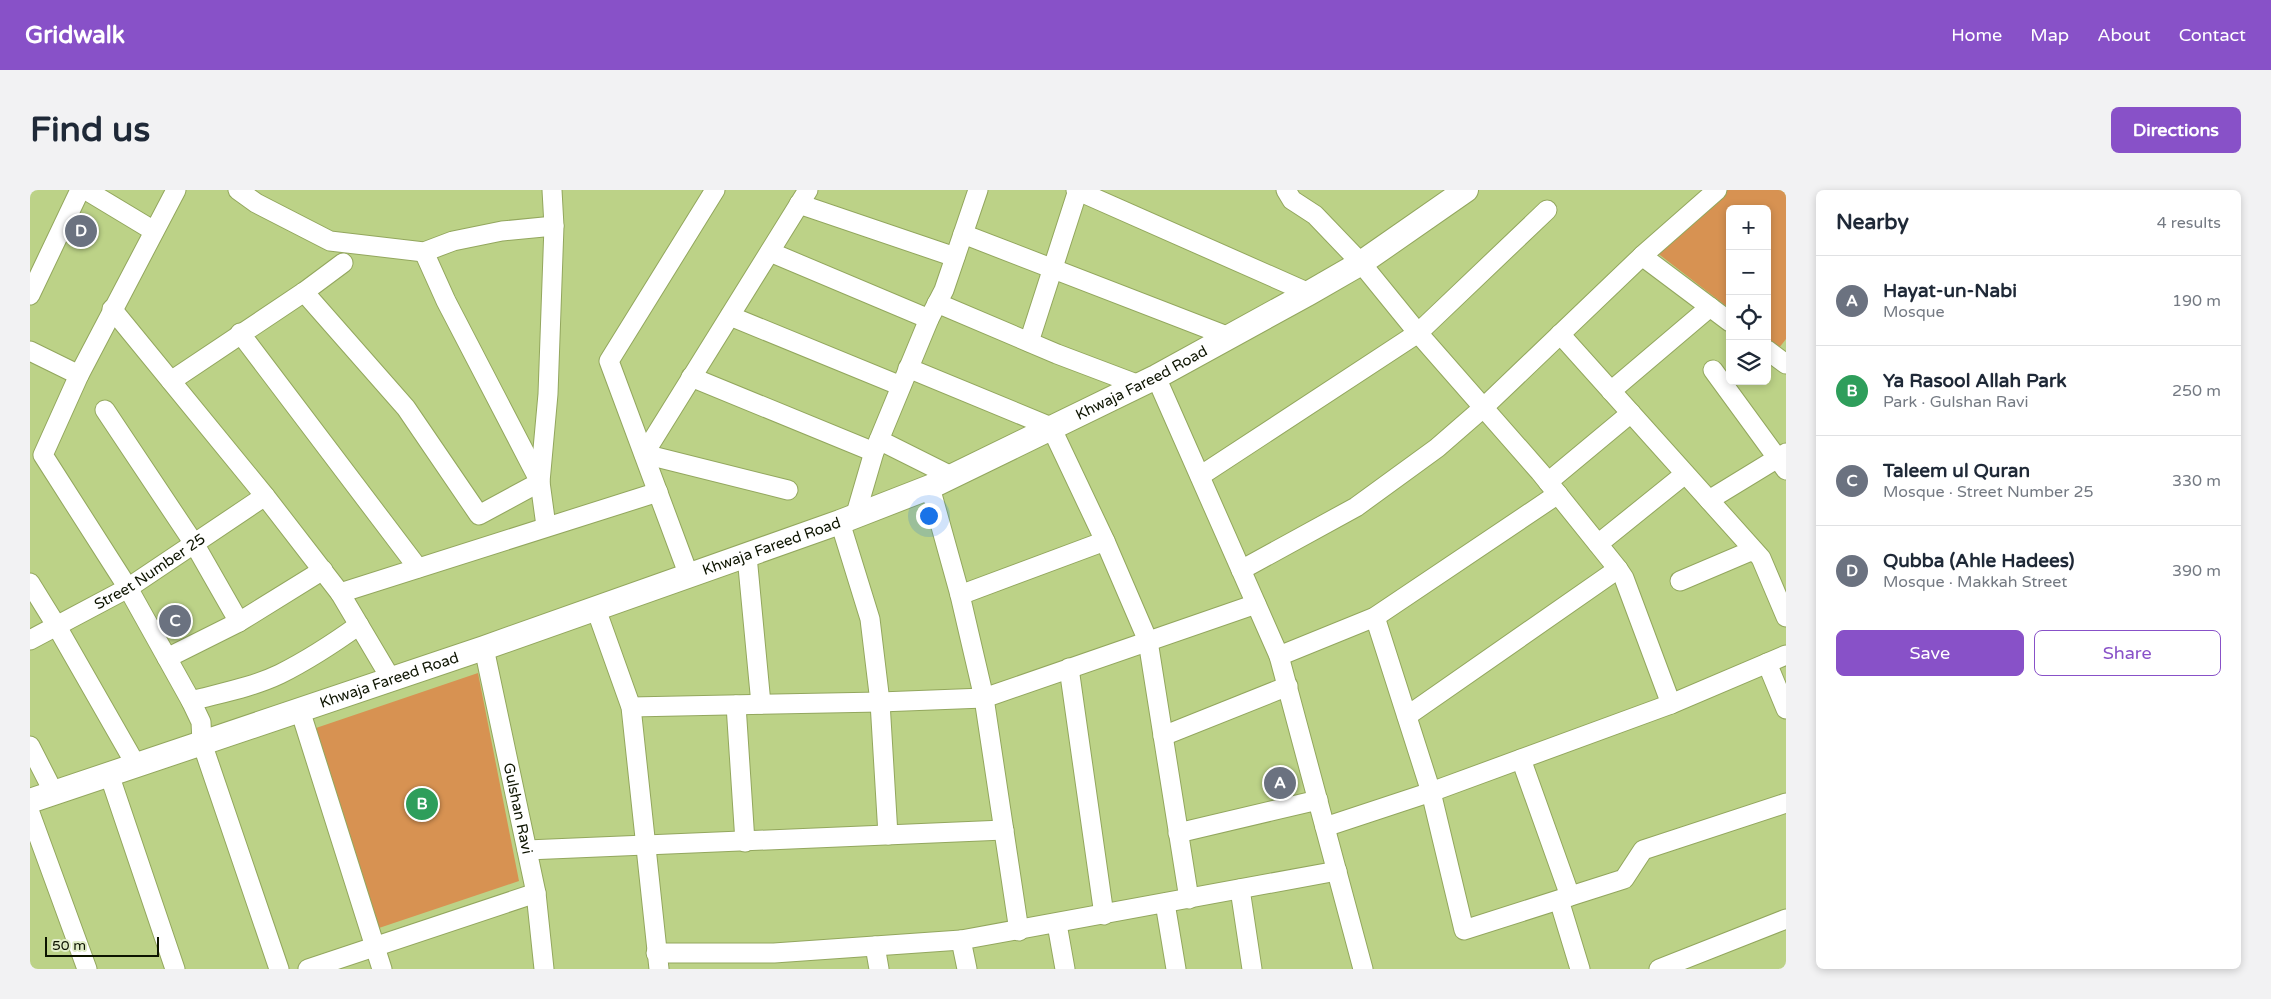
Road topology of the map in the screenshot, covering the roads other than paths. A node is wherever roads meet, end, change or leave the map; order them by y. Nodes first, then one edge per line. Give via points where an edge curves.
1 (80, 190) edge
2 (86, 190) edge
3 (176, 190) edge
4 (238, 190) edge
5 (552, 190) edge
6 (715, 190) edge
7 (978, 190) edge
8 (1077, 190) edge
9 (1287, 190) edge
10 (1466, 190) edge
11 (1718, 190) edge
12 (260, 197) edge
13 (804, 197) edge
14 (1548, 210) dead end
15 (554, 226) junction
16 (154, 231) junction
17 (963, 234) junction
18 (424, 252) junction
19 (770, 252) junction
20 (1642, 256) junction
21 (955, 257) junction
22 (343, 263) dead end
23 (1361, 263) junction
24 (1054, 269) junction
25 (304, 292) junction
26 (1309, 293) junction
27 (30, 295) edge
28 (1710, 307) junction
29 (112, 309) junction
30 (933, 311) junction
31 (730, 316) junction
32 (1726, 319) edge
33 (240, 333) junction
34 (1418, 333) junction
35 (1560, 334) junction
36 (1227, 336) junction
37 (1029, 342) junction
38 (30, 351) edge
39 (1771, 353) edge
40 (1786, 364) edge
41 (908, 368) junction
42 (1713, 370) dead end
43 (79, 375) junction
44 (692, 378) junction
45 (171, 381) junction
46 (1147, 381) junction
47 (901, 386) junction
48 (1611, 391) junction
49 (1483, 408) junction
50 (105, 410) dead end
51 (1631, 412) junction
52 (1051, 427) junction
53 (876, 446) junction
54 (644, 454) junction
55 (1783, 460) edge
56 (1685, 474) junction
57 (951, 476) junction
58 (1200, 476) junction
59 (540, 482) junction
60 (930, 487) junction
61 (1553, 488) junction
62 (788, 490) dead end
63 (658, 492) junction
64 (265, 496) junction
65 (1709, 500) junction
66 (848, 520) junction
67 (546, 526) junction
68 (1105, 541) junction
69 (1598, 544) junction
70 (194, 545) junction
71 (1753, 550) junction
72 (747, 556) junction
73 (418, 568) junction
74 (1618, 569) junction
75 (323, 570) junction
76 (1241, 570) junction
77 (689, 576) junction
78 (1680, 581) dead end
79 (30, 583) edge
80 (128, 588) junction
81 (340, 593) junction
82 (960, 595) junction
83 (1256, 604) junction
84 (596, 609) junction
85 (1375, 617) junction
86 (1786, 617) edge
87 (239, 622) junction
88 (56, 625) junction
89 (359, 625) junction
90 (30, 640) edge
91 (1148, 641) junction
92 (484, 648) junction
93 (1786, 655) edge
94 (1279, 656) junction
95 (167, 658) junction
96 (1767, 663) junction
97 (1069, 668) junction
98 (391, 679) junction
99 (1288, 686) junction
100 (984, 698) junction
101 (191, 701) junction
102 (880, 702) junction
103 (761, 704) junction
104 (1671, 704) junction
105 (736, 705) junction
106 (631, 706) junction
107 (1786, 709) edge
108 (300, 710) junction
109 (1407, 716) junction
110 (1163, 736) junction
111 (202, 743) junction
112 (30, 746) edge
113 (1521, 759) junction
114 (136, 765) junction
115 (109, 774) junction
116 (1431, 792) junction
117 (54, 793) junction
118 (1318, 800) junction
119 (30, 801) edge
120 (1786, 803) edge
121 (30, 813) edge
122 (1325, 826) junction
123 (1004, 830) junction
124 (1178, 833) junction
125 (888, 835) junction
126 (744, 842) junction
127 (646, 846) junction
128 (527, 850) junction
129 (1337, 871) junction
130 (1240, 889) junction
131 (536, 893) junction
132 (1565, 898) junction
133 (1189, 899) junction
134 (1165, 903) junction
135 (1104, 915) junction
136 (1786, 919) edge
137 (1057, 924) junction
138 (1019, 931) junction
139 (960, 940) junction
140 (376, 946) junction
141 (875, 946) junction
142 (657, 961) edge
143 (775, 961) edge
144 (87, 969) edge
145 (175, 969) edge
146 (279, 969) edge
147 (308, 969) edge
148 (382, 969) edge
149 (544, 969) edge
150 (879, 969) edge
151 (967, 969) edge
152 (1065, 969) edge
153 (1176, 969) edge
154 (1252, 969) edge
155 (1364, 969) edge
156 (1580, 969) edge
157 (1659, 969) edge

1 - 27 street
2 - 16 street
3 - 16 street
4 - 12 street
5 - 15 street
6 - 54 street via 609,361
7 - 17 street
8 - 24 street
8 - 26 street
9 - 23 street via 1292,200 1315,215
10 - 23 main road, Khwaja Fareed Road
11 - 20 street
12 - 18 street via 330,241
13 - 19 street
13 - 21 street
14 - 34 street
15 - 18 street via 492,233 453,241
15 - 59 street via 548,394
16 - 29 street
17 - 21 street
17 - 24 street
18 - 59 street
19 - 30 street
19 - 31 street
20 - 28 street
20 - 35 street
21 - 30 street
22 - 25 street
23 - 26 main road, Khwaja Fareed Road
23 - 34 street
24 - 36 street
24 - 37 street
25 - 33 street
25 - 59 street via 406,408 479,516
26 - 36 main road, Khwaja Fareed Road
28 - 32 street
28 - 48 street
29 - 43 street
29 - 45 street
30 - 37 street
30 - 41 street
31 - 44 street
31 - 47 street
33 - 45 street
33 - 73 street
34 - 49 street
34 - 58 street
35 - 48 street
35 - 49 street
36 - 46 main road, Khwaja Fareed Road
37 - 46 street
38 - 43 street
39 - 40 street
41 - 47 street
41 - 52 street
42 - 55 street
43 - 80 street via 43,455
44 - 53 street
44 - 54 street
45 - 64 street
46 - 52 main road, Khwaja Fareed Road
46 - 58 street
47 - 53 street
48 - 51 street
49 - 61 street
49 - 76 street via 1437,448 1356,507
50 - 70 street
51 - 56 street
51 - 61 street
52 - 57 main road, Khwaja Fareed Road
52 - 68 street
53 - 57 street
53 - 66 street
54 - 62 street
54 - 63 street
55 - 65 street
56 - 65 street
56 - 69 street
57 - 60 main road, Khwaja Fareed Road
58 - 76 street
59 - 67 street
60 - 66 main road, Khwaja Fareed Road
60 - 82 street
61 - 69 street
61 - 85 street
63 - 67 street
63 - 77 street
64 - 70 street, Street Number 25
64 - 75 street
65 - 71 street
66 - 72 main road, Khwaja Fareed Road
66 - 102 street via 870,619
67 - 73 street
68 - 82 street
68 - 91 street
69 - 74 street
70 - 80 street, Street Number 25
70 - 87 street
71 - 78 street
71 - 86 street via 1761,558
72 - 77 main road, Khwaja Fareed Road
72 - 103 street
73 - 81 street
74 - 104 street
74 - 109 street
75 - 81 street
75 - 87 street
76 - 83 street
77 - 84 main road, Khwaja Fareed Road
79 - 88 street
80 - 88 street, Street Number 25
80 - 95 street
81 - 89 street
82 - 100 street
83 - 91 street
83 - 94 street
84 - 92 main road, Khwaja Fareed Road
84 - 106 street
85 - 94 street
85 - 109 street
87 - 95 street
88 - 90 street, Street Number 25
88 - 114 street
89 - 98 street
89 - 101 street via 324,650 280,674
91 - 97 street
91 - 110 street
92 - 98 main road, Khwaja Fareed Road
92 - 128 street, Gulshan Ravi
93 - 96 street
94 - 99 street
95 - 101 street
96 - 104 street
96 - 107 street
97 - 100 street
97 - 135 street
98 - 108 main road, Khwaja Fareed Road
99 - 110 street
99 - 118 street
100 - 102 street
100 - 123 street
101 - 111 street via 201,722
102 - 103 street
102 - 125 street
103 - 105 street
104 - 113 street
105 - 106 street
105 - 126 street
106 - 127 street
108 - 111 main road, Khwaja Fareed Road
108 - 140 street
109 - 116 street
110 - 124 street
111 - 114 main road, Khwaja Fareed Road
111 - 146 street
112 - 117 street
113 - 116 street
113 - 132 street
114 - 115 main road, Khwaja Fareed Road
115 - 117 main road, Khwaja Fareed Road
115 - 145 street
116 - 122 street
116 - 132 street via 1464,930
117 - 119 main road, Khwaja Fareed Road
118 - 122 street
118 - 124 street
120 - 132 street via 1644,850 1624,879
121 - 144 street
122 - 129 street
123 - 125 street
123 - 138 street
124 - 133 street
125 - 126 street
126 - 127 street
127 - 128 street
127 - 142 street
128 - 131 street, Gulshan Ravi
129 - 130 street
129 - 155 street
130 - 133 street
130 - 154 street
131 - 140 street
131 - 149 street, Gulshan Ravi
132 - 156 street
133 - 134 street
134 - 135 street
134 - 153 street
135 - 137 street
136 - 157 street
137 - 138 street
137 - 152 street
138 - 139 street
139 - 141 street
139 - 151 street
140 - 147 street
140 - 148 street
141 - 143 street
141 - 150 street
142 - 143 street

